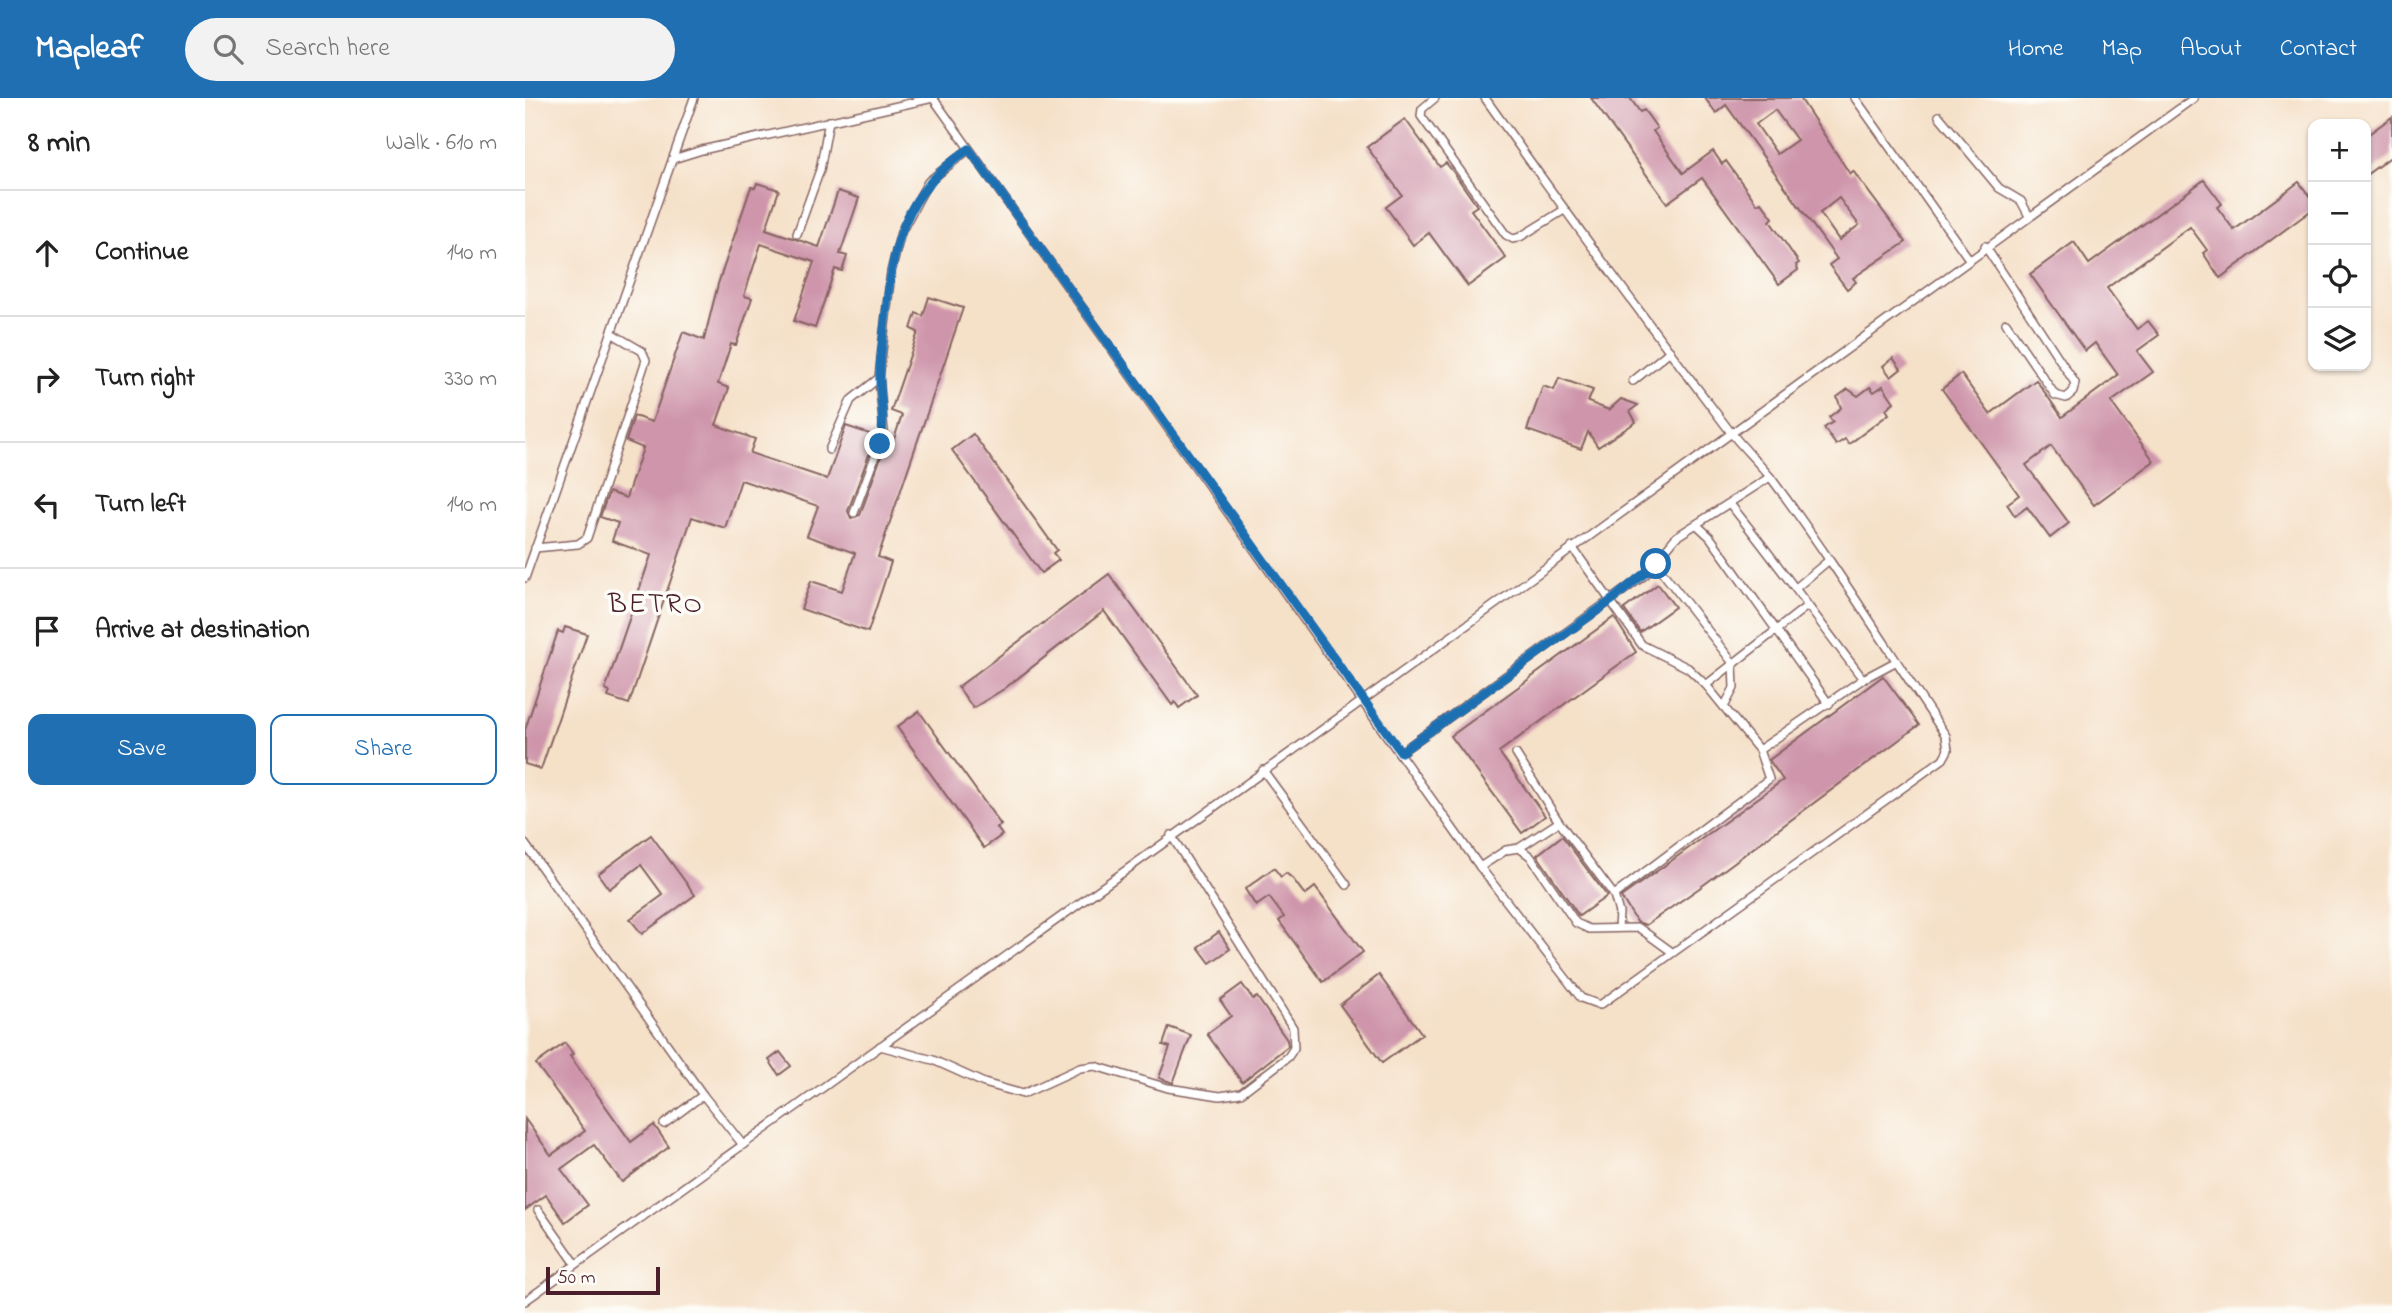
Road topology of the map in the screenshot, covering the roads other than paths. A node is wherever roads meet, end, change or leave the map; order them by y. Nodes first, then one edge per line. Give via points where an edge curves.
1 (694, 98) edge
2 (933, 98) edge
3 (1435, 98) edge
4 (1485, 98) edge
5 (1855, 98) edge
6 (2194, 98) edge
7 (1939, 116) dead end
8 (829, 121) junction
9 (969, 149) junction
10 (673, 159) junction
11 (1564, 209) junction
12 (2029, 216) junction
13 (797, 234) dead end
14 (1985, 246) junction
15 (1969, 259) junction
16 (2006, 323) dead end
17 (611, 333) junction
18 (1670, 351) junction
19 (879, 378) junction
20 (1633, 381) dead end
21 (1732, 434) junction
22 (829, 450) dead end
23 (1770, 477) junction
24 (1730, 504) junction
25 (854, 513) dead end
26 (1697, 525) junction
27 (1572, 547) junction
28 (535, 548) junction
29 (1828, 561) junction
30 (1656, 564) junction
31 (525, 578) edge
32 (1797, 587) junction
33 (1612, 600) junction
34 (1807, 606) junction
35 (1777, 629) junction
36 (1895, 662) junction
37 (1733, 663) junction
38 (1863, 679) junction
39 (1706, 685) junction
40 (1362, 701) junction
41 (1829, 704) junction
42 (1724, 707) junction
43 (1759, 750) junction
44 (1401, 752) junction
45 (1516, 754) dead end
46 (1262, 770) junction
47 (1559, 822) junction
48 (1171, 835) junction
49 (525, 844) edge
50 (1519, 848) junction
51 (1480, 867) junction
52 (1347, 885) dead end
53 (1614, 895) junction
54 (1618, 928) junction
55 (1672, 952) junction
56 (880, 1046) junction
57 (703, 1095) junction
58 (664, 1124) dead end
59 (743, 1145) junction
60 (538, 1209) dead end
61 (576, 1264) junction
62 (525, 1301) edge

1 - 10 lane
2 - 8 lane
2 - 9 lane
3 - 11 lane via 1422,108 1421,116 1506,235 1520,237
4 - 11 lane
5 - 15 lane
6 - 12 lane
7 - 12 lane via 1999,188 2021,201
8 - 10 lane
8 - 13 lane via 820,170
9 - 19 lane via 928,182 901,232 891,272
9 - 40 lane
10 - 17 lane
11 - 18 lane
12 - 14 lane
14 - 15 lane
14 - 16 lane via 2075,383 2073,392 2066,398 2055,395
15 - 21 lane
17 - 28 lane
17 - 28 lane via 642,351 646,360 587,538 578,544
18 - 20 lane
18 - 21 lane
19 - 22 lane via 851,400
19 - 25 lane via 884,432
21 - 23 lane
21 - 27 lane
23 - 24 lane
23 - 29 lane
24 - 26 lane
24 - 32 lane
26 - 30 lane via 1676,537
26 - 35 lane
27 - 33 lane
27 - 40 lane
28 - 31 lane
29 - 32 lane
29 - 36 lane via 1875,624
30 - 33 lane
30 - 37 lane
32 - 34 lane
33 - 39 lane via 1642,645 1688,668
33 - 44 lane
34 - 35 lane
34 - 38 lane
35 - 37 lane
35 - 41 lane
36 - 38 lane
36 - 55 lane via 1946,736 1948,750 1943,759
37 - 39 lane
37 - 42 lane via 1734,688
38 - 41 lane
39 - 42 lane
40 - 44 lane
40 - 46 lane
41 - 43 lane
42 - 43 lane
43 - 53 lane via 1769,779
44 - 51 lane
45 - 47 lane
46 - 48 lane
46 - 52 lane
47 - 50 lane
47 - 53 lane
48 - 56 lane
48 - 56 lane via 1293,1028 1294,1048 1288,1057 1241,1093 1220,1096 1168,1088 1095,1066 1080,1068 1023,1094 933,1060
49 - 57 lane
50 - 51 lane via 1506,850
50 - 54 lane via 1530,856 1576,923 1589,929
51 - 55 lane via 1589,1003 1600,1005 1612,998
53 - 54 lane
54 - 55 lane via 1639,928
56 - 59 lane
57 - 58 lane
57 - 59 lane
59 - 61 lane
60 - 61 lane
61 - 62 lane

